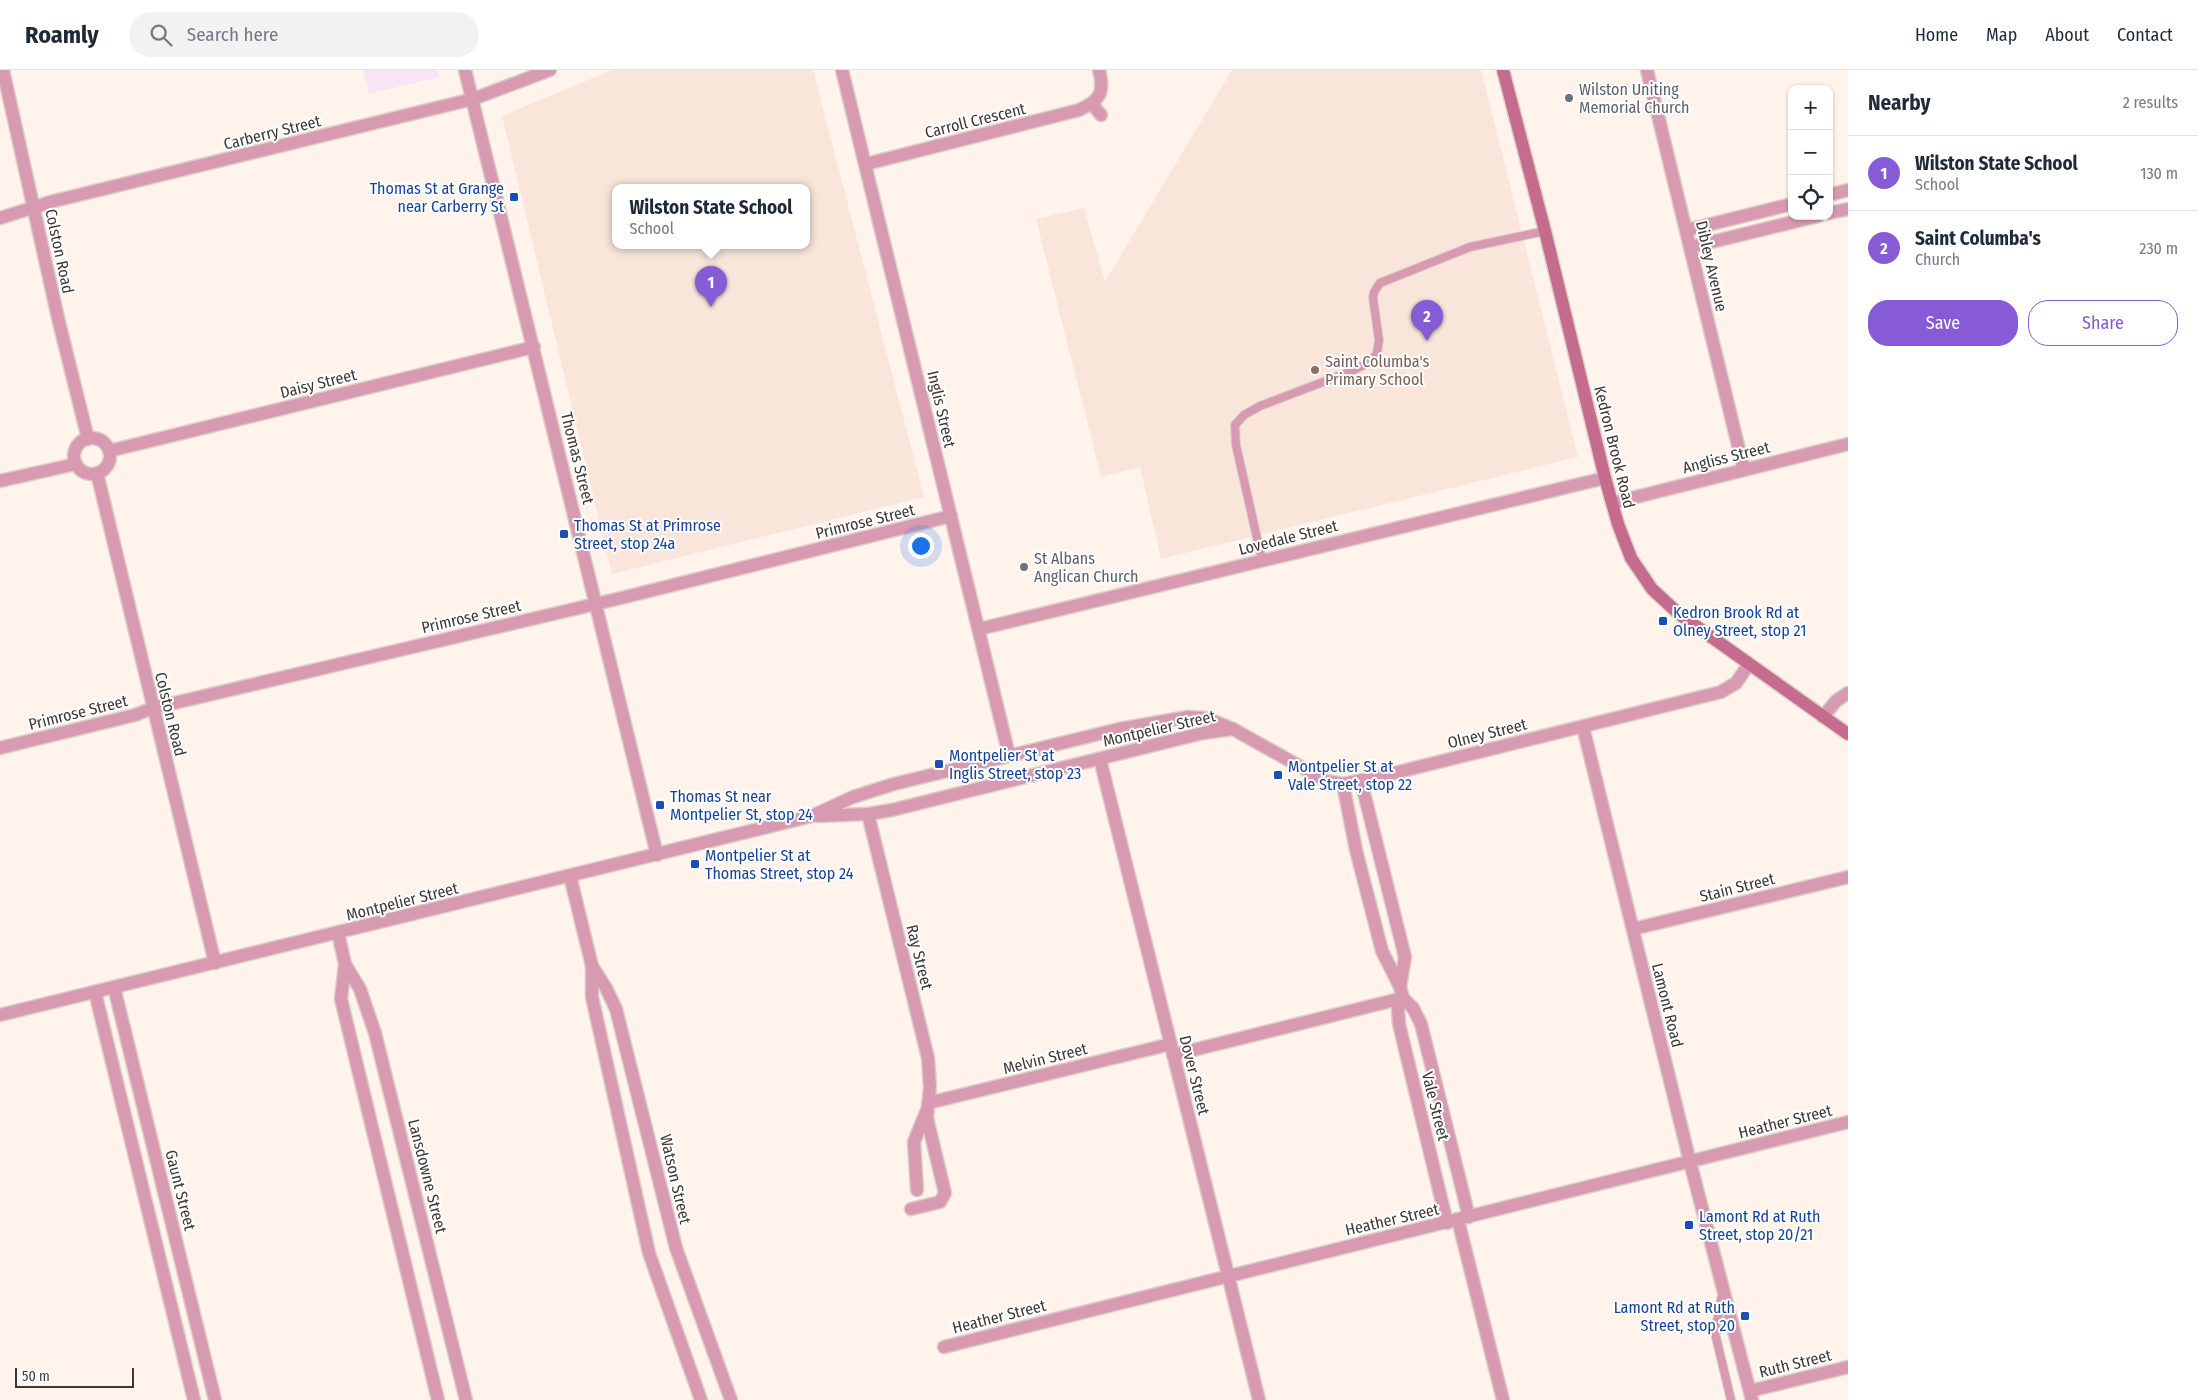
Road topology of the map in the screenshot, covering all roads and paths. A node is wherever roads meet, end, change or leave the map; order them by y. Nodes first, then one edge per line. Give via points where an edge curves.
1 (3, 70) edge
2 (465, 70) edge
3 (550, 70) edge
4 (842, 70) edge
5 (1099, 70) edge
6 (1503, 70) edge
7 (1647, 70) edge
8 (473, 99) junction
9 (1092, 104) junction
10 (1102, 115) dead end
11 (866, 164) junction
12 (1848, 190) edge
13 (1833, 194) edge
14 (1788, 205) edge
15 (34, 209) junction
16 (1848, 209) edge
17 (1833, 213) edge
18 (0, 218) edge
19 (1802, 220) edge
20 (1687, 230) junction
21 (1545, 231) junction
22 (1691, 247) junction
23 (534, 347) junction
24 (88, 438) junction
25 (1848, 444) edge
26 (109, 451) junction
27 (76, 464) junction
28 (1744, 470) junction
29 (96, 474) junction
30 (1605, 478) junction
31 (0, 481) edge
32 (1612, 503) junction
33 (950, 516) junction
34 (1262, 560) junction
35 (596, 603) junction
36 (979, 628) junction
37 (1749, 664) junction
38 (1848, 693) edge
39 (153, 708) junction
40 (1823, 717) junction
41 (1582, 727) junction
42 (1233, 728) junction
43 (1848, 734) edge
44 (0, 748) edge
45 (1009, 755) junction
46 (1100, 758) junction
47 (1361, 781) junction
48 (1343, 784) junction
49 (868, 814) junction
50 (812, 816) junction
51 (657, 855) junction
52 (570, 876) junction
53 (1848, 876) edge
54 (1633, 929) junction
55 (338, 933) junction
56 (215, 963) junction
57 (345, 964) junction
58 (592, 966) junction
59 (114, 987) junction
60 (95, 992) junction
61 (1402, 992) junction
62 (0, 1015) edge
63 (1172, 1049) junction
64 (927, 1106) junction
65 (1848, 1122) edge
66 (1690, 1162) junction
67 (917, 1190) dead end
68 (911, 1209) dead end
69 (1458, 1220) junction
70 (1227, 1275) junction
71 (1723, 1291) junction
72 (944, 1347) dead end
73 (1848, 1367) edge
74 (1751, 1396) edge
75 (194, 1400) edge
76 (216, 1400) edge
77 (438, 1400) edge
78 (466, 1400) edge
79 (701, 1400) edge
80 (731, 1400) edge
81 (1258, 1400) edge
82 (1503, 1400) edge
83 (1731, 1400) edge

1 - 15 street, Colston Road
2 - 8 street, Thomas Street
3 - 8 street, Carberry Street
4 - 11 street, Inglis Street
5 - 9 street via 1103,86
6 - 21 main road, Kedron Brook Road
7 - 20 street, Dibley Avenue
8 - 15 street, Carberry Street via 54,201
8 - 23 street, Thomas Street
9 - 10 street
9 - 11 street, Carroll Crescent
11 - 33 street, Inglis Street
12 - 13 street
14 - 20 street
15 - 18 street, Carberry Street
15 - 24 street, Colston Road
16 - 17 street
19 - 22 street
20 - 22 street, Dibley Avenue
21 - 30 main road, Kedron Brook Road
21 - 34 lane via 1470,247 1380,283 1373,298 1378,347 1370,362 1352,372 1260,406 1238,420 1234,430 1236,446
22 - 28 street, Dibley Avenue
23 - 26 street, Daisy Street
23 - 35 street, Thomas Street
24 - 26 street via 101,440
24 - 27 street via 74,452
25 - 28 street, Angliss Street
26 - 29 street via 108,465
27 - 29 street via 88,474
27 - 31 street
28 - 32 street, Angliss Street
29 - 39 street, Colston Road
30 - 32 main road, Kedron Brook Road
30 - 34 street, Lovedale Street
32 - 37 main road, Kedron Brook Road via 1631,558 1652,589 1678,614
33 - 35 street, Primrose Street
33 - 36 street, Inglis Street
34 - 36 street, Lovedale Street
35 - 39 street, Primrose Street
35 - 51 street, Thomas Street
36 - 45 street, Inglis Street
37 - 40 main road, Kedron Brook Road
37 - 41 street, Olney Street via 1736,683 1727,689
38 - 40 street via 1836,701
39 - 44 street, Primrose Street
39 - 56 street, Colston Road
40 - 43 main road, Kedron Brook Road
41 - 47 street, Olney Street
41 - 54 street, Lamont Road
42 - 45 street, Montpelier Street via 1206,718 1180,718
42 - 46 street, Montpelier Street
42 - 48 street, Olney Street via 1317,778
45 - 50 street, Montpelier Street via 887,786
46 - 49 street, Montpelier Street
46 - 63 street, Dover Street
47 - 48 street, Olney Street
47 - 61 street, Vale Street via 1405,957
48 - 61 street, Vale Street via 1382,951
49 - 50 street, Montpelier Street
49 - 64 street, Ray Street via 928,1058
50 - 51 street, Montpelier Street
51 - 52 street, Montpelier Street
52 - 55 street, Montpelier Street
52 - 58 street, Watson Street
53 - 54 street, Stain Street
54 - 66 street, Lamont Road
55 - 56 street, Montpelier Street
55 - 57 street, Lansdowne Street
56 - 59 street, Montpelier Street
57 - 77 street, Lansdowne Street via 341,999
57 - 78 street, Lansdowne Street via 360,989 379,1049
58 - 79 street, Watson Street via 592,998 649,1253
58 - 80 street, Watson Street via 616,1009 676,1248
59 - 60 street, Montpelier Street
59 - 76 street, Gaunt Street
60 - 62 street, Montpelier Street
60 - 75 street
61 - 63 street, Melvin Street
61 - 69 street, Vale Street via 1416,1012 1425,1039
61 - 69 street, Vale Street via 1399,1024
63 - 64 street, Melvin Street
63 - 70 street, Dover Street
64 - 67 street, Ray Street via 914,1142
64 - 68 street, Ray Street via 928,1128 945,1196 940,1202
65 - 66 street, Heather Street
66 - 69 street, Heather Street
66 - 71 street, Lamont Road
69 - 70 street, Heather Street
69 - 82 street, Vale Street
70 - 72 street, Heather Street
70 - 81 street, Dover Street
71 - 74 street, Lamont Road
71 - 83 lane, Lamont Road via 1714,1332
73 - 74 street, Ruth Street

